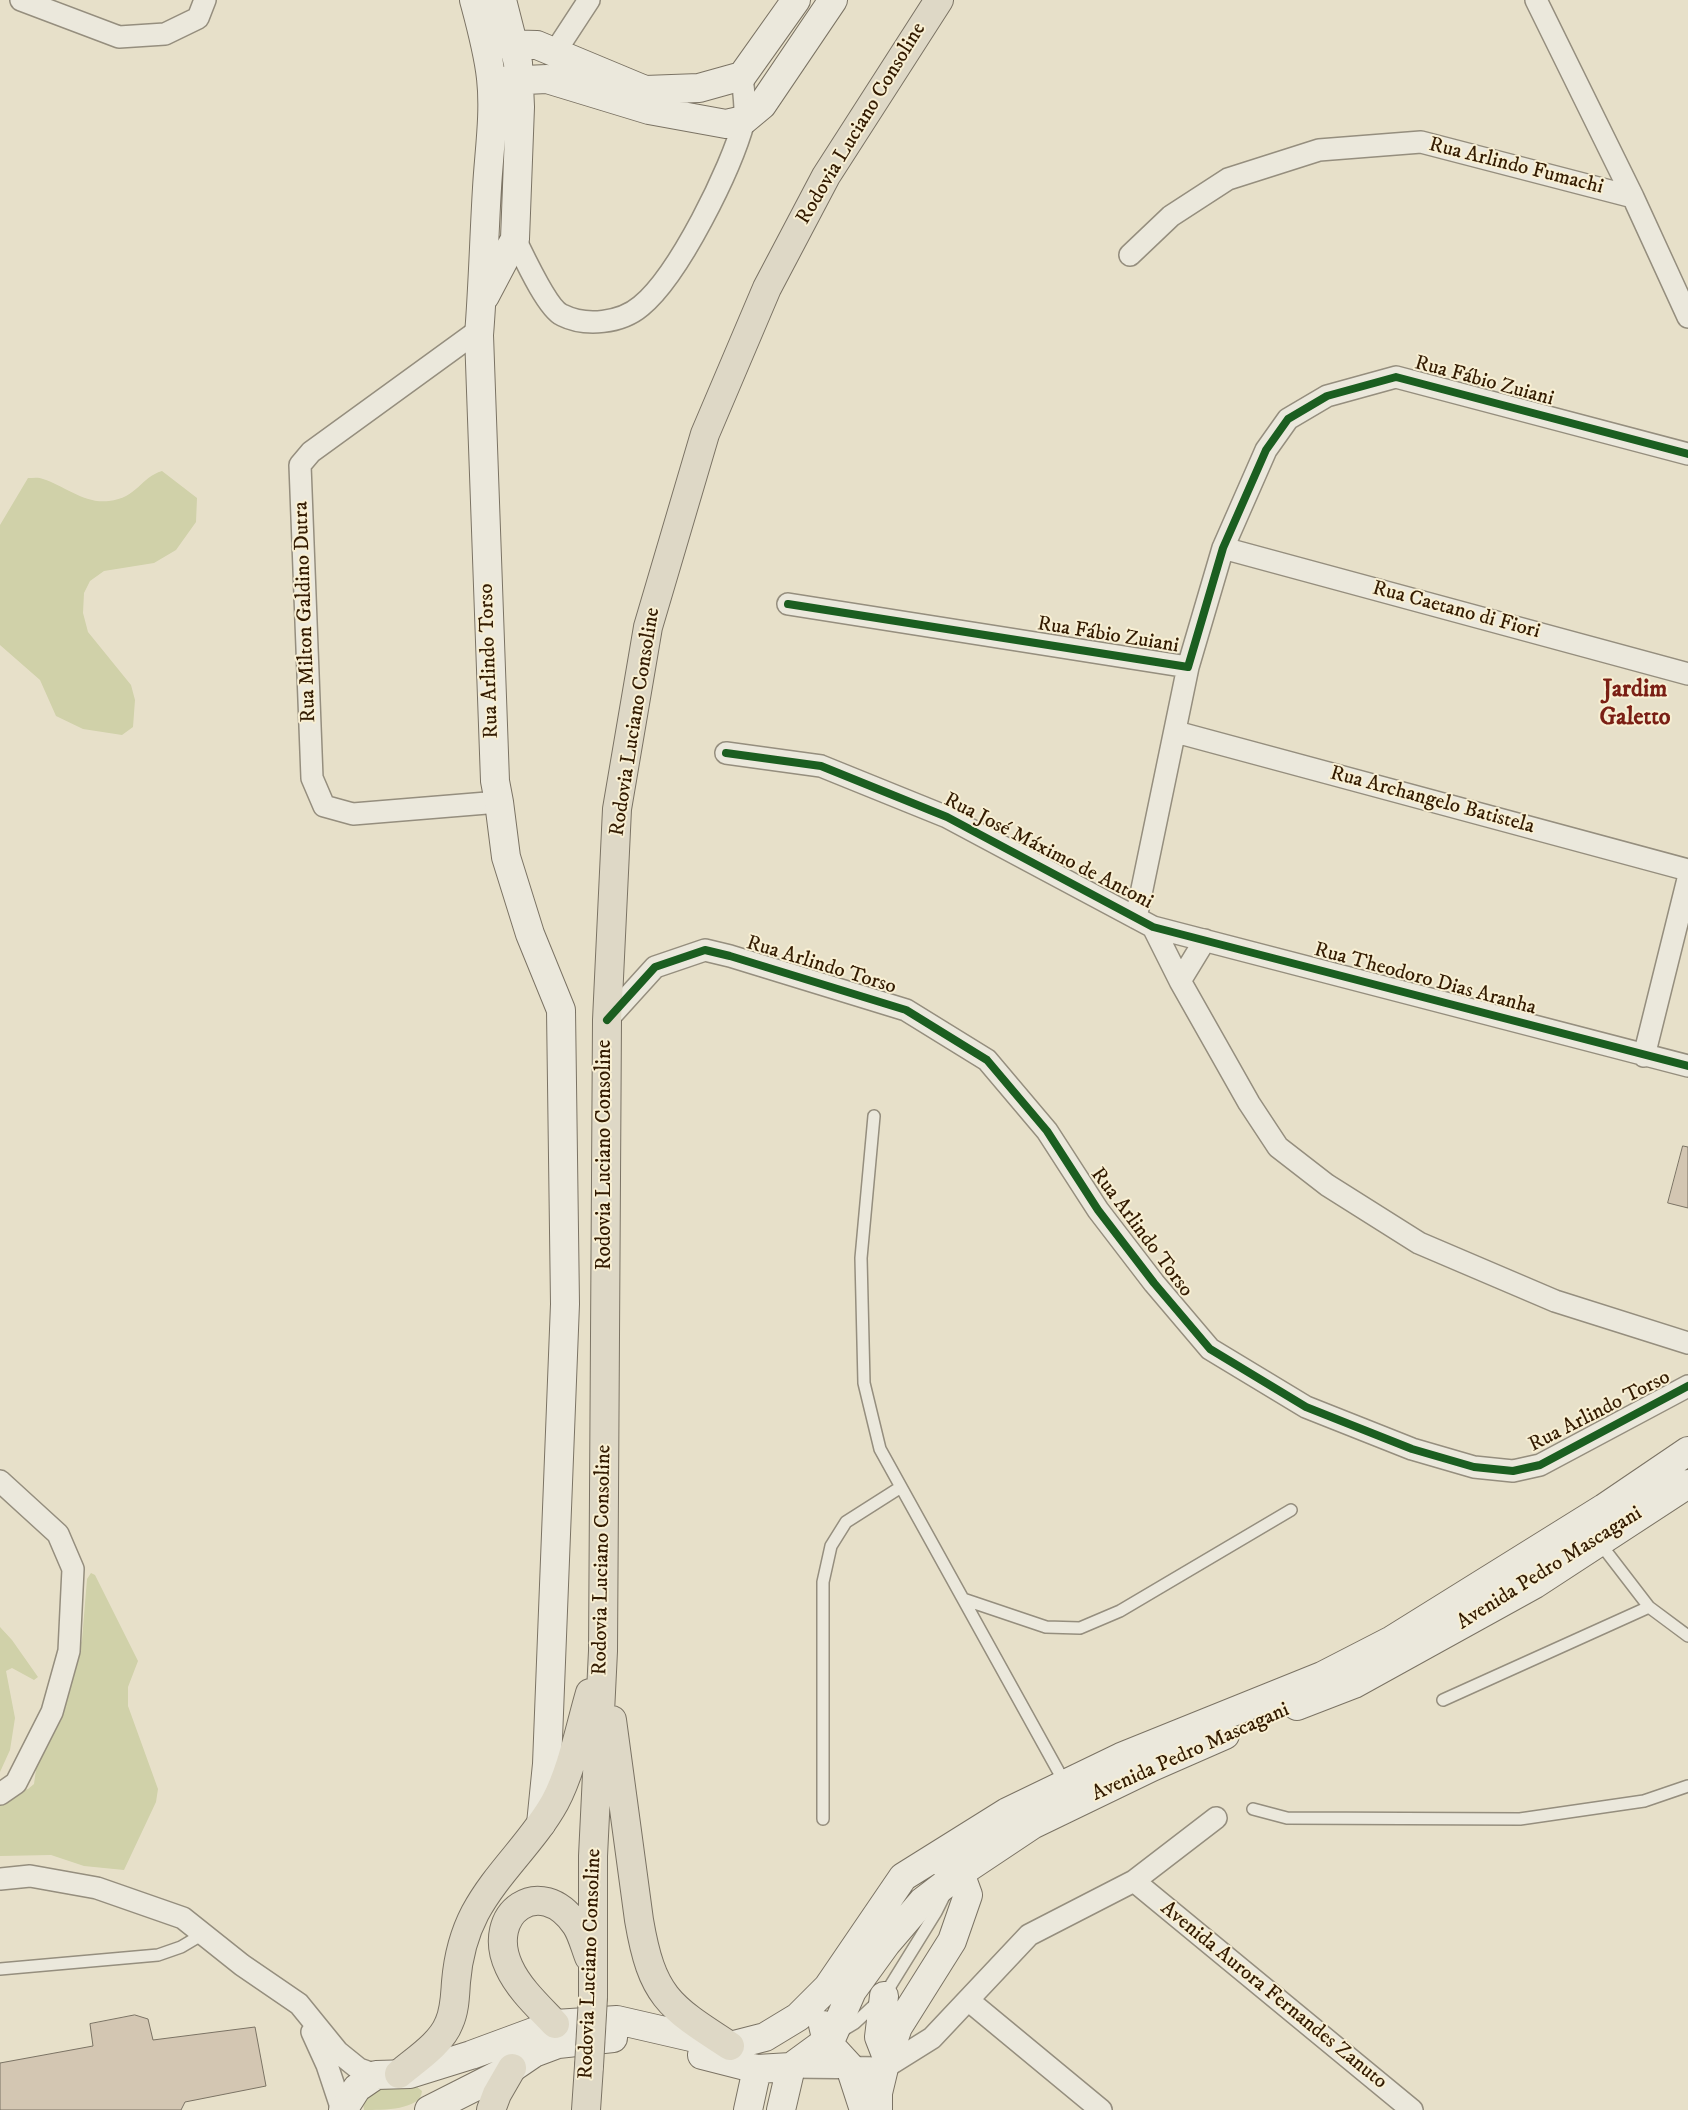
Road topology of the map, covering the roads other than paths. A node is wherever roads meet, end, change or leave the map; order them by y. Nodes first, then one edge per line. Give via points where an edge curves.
1 (21, 0) edge
2 (205, 0) edge
3 (474, 0) edge
4 (502, 0) edge
5 (589, 0) edge
6 (796, 0) edge
7 (833, 0) edge
8 (939, 0) edge
9 (1536, 0) edge
10 (514, 43) junction
11 (486, 46) junction
12 (554, 52) junction
13 (742, 76) junction
14 (491, 80) junction
15 (547, 80) junction
16 (519, 81) junction
17 (744, 120) junction
18 (1633, 198) junction
19 (515, 238) junction
20 (1130, 255) dead end
21 (482, 302) junction
22 (1688, 317) edge
23 (480, 330) junction
24 (1688, 454) edge
25 (1223, 548) junction
26 (788, 604) dead end
27 (1188, 666) junction
28 (1688, 674) edge
29 (1176, 732) junction
30 (726, 753) dead end
31 (499, 802) junction
32 (1688, 870) edge
33 (1688, 879) edge
34 (1144, 922) junction
35 (1205, 940) junction
36 (1180, 981) junction
37 (607, 1020) junction
38 (1644, 1056) junction
39 (1688, 1066) edge
40 (874, 1116) dead end
41 (1688, 1343) edge
42 (1688, 1386) edge
43 (1688, 1451) edge
44 (0, 1481) edge
45 (1688, 1484) edge
46 (901, 1487) junction
47 (1291, 1510) dead end
48 (1600, 1542) junction
49 (963, 1599) junction
50 (1649, 1607) junction
51 (1688, 1636) edge
52 (602, 1651) junction
53 (1443, 1700) dead end
54 (1688, 1786) edge
55 (0, 1794) edge
56 (1071, 1794) junction
57 (1253, 1809) dead end
58 (1216, 1818) dead end
59 (823, 1819) dead end
60 (541, 1824) junction
61 (929, 1861) junction
62 (956, 1876) junction
63 (0, 1879) edge
64 (1134, 1881) junction
65 (203, 1934) junction
66 (0, 1969) edge
67 (594, 1985) junction
68 (828, 1987) junction
69 (884, 1996) junction
70 (968, 2000) junction
71 (299, 2004) junction
72 (555, 2024) junction
73 (765, 2037) junction
74 (829, 2040) junction
75 (730, 2046) junction
76 (885, 2062) junction
77 (794, 2065) junction
78 (850, 2067) junction
79 (512, 2068) junction
80 (757, 2069) junction
81 (395, 2074) junction
82 (584, 2094) edge
83 (342, 2110) edge
84 (427, 2110) edge
85 (491, 2110) edge
86 (748, 2110) edge
87 (781, 2110) edge
88 (864, 2110) edge
89 (878, 2110) edge
90 (1101, 2110) edge
91 (1412, 2110) edge

1 - 2 street via 119,37 166,34 198,18
3 - 11 main road, Rua Arlindo Torso
4 - 10 main road
5 - 12 street
6 - 13 main road
7 - 17 main road via 762,105
8 - 37 main road, Rodovia Luciano Consoline via 826,176 767,288 705,434 648,627 617,809
9 - 18 street
10 - 11 main road
10 - 12 main road via 537,45
10 - 16 main road
11 - 14 main road, Rua Arlindo Torso
12 - 13 main road via 645,90 699,88
12 - 15 main road
13 - 17 street
14 - 16 main road
14 - 21 main road, Rua Arlindo Torso
15 - 16 main road
15 - 17 main road via 648,110 726,124
16 - 19 main road
17 - 19 street via 726,170 698,228 664,282 641,306 617,320 584,321 561,315 540,289
18 - 20 street, Rua Arlindo Fumachi via 1421,142 1319,150 1228,179 1171,216
18 - 22 street
19 - 21 main road
21 - 23 main road, Rua Arlindo Torso
23 - 31 main road, Rua Arlindo Torso via 495,781
23 - 31 street, Rua Milton Galdino Dutra via 311,452 300,465 312,778 324,806 353,814
24 - 25 street, Rua Fábio Zuiani via 1396,377 1327,396 1288,419 1266,450
25 - 27 street, Rua Fábio Zuiani
25 - 28 street, Rua Caetano di Fiori
26 - 27 street, Rua Fábio Zuiani
27 - 29 street
29 - 32 street, Rua Archangelo Batistela
29 - 34 street
30 - 34 street, Rua José Máximo de Antoni via 821,766 947,818
31 - 60 main road, Rua Arlindo Torso via 506,857 530,934 561,1010 566,1304 547,1764
33 - 38 street
34 - 35 street, Rua Theodoro Dias Aranha
34 - 36 street, Rua José Máximo de Antoni
35 - 36 street
35 - 38 street, Rua Theodoro Dias Aranha
36 - 41 street, Rua José Máximo de Antoni via 1249,1103 1278,1147 1327,1185 1419,1243 1555,1301
37 - 42 street, Rua Arlindo Torso via 655,967 705,950 906,1010 987,1060 1047,1131 1098,1210 1154,1283 1210,1348 1306,1407 1412,1449 1474,1468 1513,1471 1540,1465
37 - 52 main road, Rodovia Luciano Consoline
38 - 39 street, Rua Theodoro Dias Aranha
40 - 46 lane via 861,1258 864,1382 880,1449
43 - 56 main road, Avenida Pedro Mascagani via 1604,1508 1392,1640 1322,1676 1121,1757
44 - 55 street via 58,1534 73,1569 69,1651 52,1712 16,1783
45 - 48 main road, Avenida Pedro Mascagani
46 - 49 lane
46 - 59 lane via 846,1522 831,1546 822,1582
47 - 49 lane via 1120,1611 1080,1628 1046,1627
48 - 50 lane
48 - 56 main road, Avenida Pedro Mascagani via 1535,1584 1354,1684 1152,1767
49 - 56 lane
50 - 51 lane
50 - 53 lane
52 - 60 main road via 566,1776
52 - 67 main road, Rodovia Luciano Consoline via 593,1856
52 - 75 main road via 644,1953 659,1988 668,2000 693,2022
54 - 57 lane via 1644,1801 1520,1819 1287,1818
56 - 61 main road, Avenida Pedro Mascagani via 1007,1812
56 - 62 main road, Avenida Pedro Mascagani via 1032,1825
58 - 64 street
60 - 81 main road via 500,1874 475,1914 463,1944 455,1997 449,2023 442,2035
61 - 62 main road via 948,1866
61 - 68 main road, Avenida Pedro Mascagani via 903,1877
62 - 69 lane
62 - 74 main road, Avenida Pedro Mascagani via 922,1902 886,1944 852,1991
62 - 76 main road via 968,1895 952,1941 898,2027
63 - 65 street via 30,1876 97,1888 183,1918
64 - 70 street via 1029,1935
64 - 91 street, Avenida Aurora Fernandes Zanuto
65 - 66 lane via 182,1947 158,1955
65 - 71 street
67 - 72 main road via 577,1926 558,1906 535,1900 513,1911 503,1930 502,1942 509,1969
67 - 82 main road, Rodovia Luciano Consoline, bridge
68 - 73 main road via 798,2017
68 - 74 main road via 822,2012 823,2027
69 - 74 lane via 856,2022
69 - 76 main road via 879,2037
70 - 76 street via 932,2038
70 - 90 street
71 - 81 street via 338,2052 358,2069
71 - 83 street via 327,2065
72 - 75 main road via 617,2020
72 - 81 main road via 471,2055
73 - 75 main road
73 - 77 main road
74 - 77 main road
74 - 78 main road
76 - 78 street
76 - 89 main road
77 - 78 street
77 - 80 main road
77 - 87 main road
78 - 88 main road
79 - 80 main road via 534,2053 558,2044 616,2038
79 - 84 main road
79 - 85 main road
80 - 86 main road
81 - 83 main road via 357,2088
81 - 84 main road via 422,2079 428,2088

